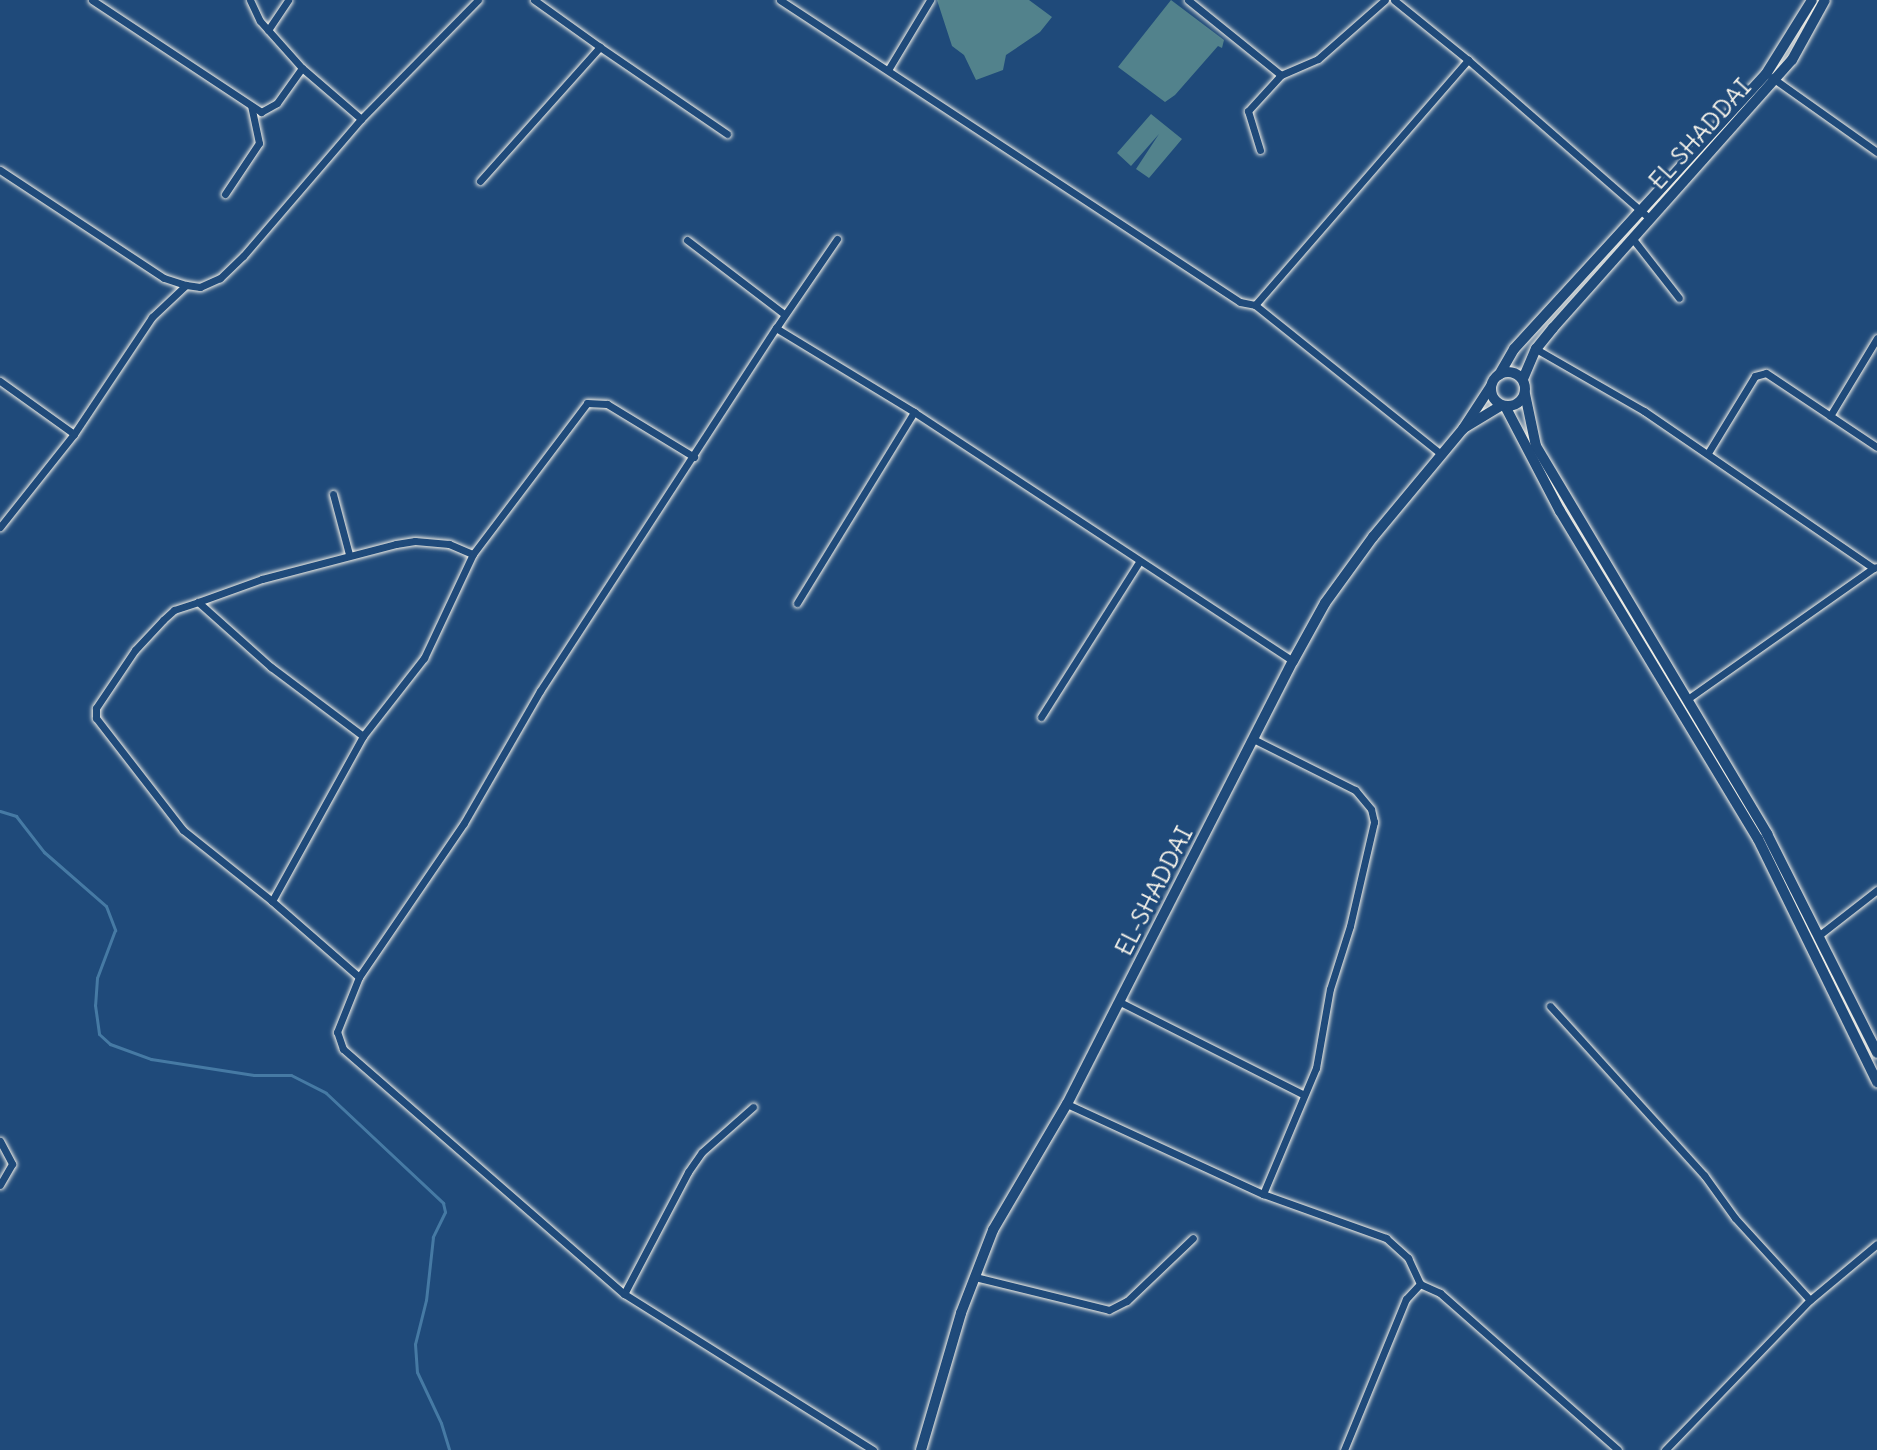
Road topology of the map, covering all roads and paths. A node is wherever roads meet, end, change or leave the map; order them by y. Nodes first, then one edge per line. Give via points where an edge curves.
1 (92, 0) edge
2 (250, 0) edge
3 (288, 0) edge
4 (478, 0) edge
5 (534, 0) edge
6 (780, 0) edge
7 (930, 0) edge
8 (1188, 0) edge
9 (1385, 0) edge
10 (1394, 0) edge
11 (1812, 0) edge
12 (1825, 0) edge
13 (268, 30) junction
14 (600, 47) junction
15 (1468, 60) junction
16 (302, 68) junction
17 (888, 70) junction
18 (1281, 75) junction
19 (1770, 77) junction
20 (251, 106) junction
21 (361, 119) junction
22 (727, 134) dead end
23 (1260, 150) dead end
24 (1877, 152) edge
25 (0, 170) edge
26 (480, 181) dead end
27 (225, 194) dead end
28 (1646, 215) junction
29 (1632, 238) junction
30 (837, 239) dead end
31 (687, 240) dead end
32 (186, 285) junction
33 (1679, 298) dead end
34 (1255, 305) junction
35 (784, 314) junction
36 (776, 328) junction
37 (1877, 338) edge
38 (1536, 349) junction
39 (1499, 375) junction
40 (1523, 379) junction
41 (0, 381) edge
42 (1491, 386) junction
43 (1525, 394) junction
44 (1504, 406) junction
45 (914, 412) junction
46 (1830, 416) junction
47 (1463, 429) junction
48 (74, 434) junction
49 (1877, 447) edge
50 (1440, 453) junction
51 (1708, 453) junction
52 (694, 457) junction
53 (333, 494) dead end
54 (0, 527) edge
55 (349, 554) junction
56 (473, 554) junction
57 (1139, 562) junction
58 (1875, 568) edge
59 (1614, 589) junction
60 (198, 602) junction
61 (797, 603) dead end
62 (1293, 661) junction
63 (1689, 698) junction
64 (1041, 717) dead end
65 (363, 736) junction
66 (1253, 739) junction
67 (1763, 836) junction
68 (1877, 890) edge
69 (272, 901) junction
70 (1818, 936) junction
71 (359, 977) junction
72 (1120, 1002) junction
73 (1550, 1006) dead end
74 (1877, 1052) edge
75 (1877, 1082) edge
76 (1302, 1094) junction
77 (1067, 1104) junction
78 (753, 1107) dead end
79 (0, 1141) edge
80 (0, 1185) edge
81 (1263, 1194) junction
82 (1193, 1238) dead end
83 (1877, 1244) edge
84 (975, 1277) junction
85 (1420, 1284) junction
86 (624, 1294) junction
87 (1810, 1300) junction
88 (873, 1450) edge
89 (921, 1450) edge
90 (1344, 1450) edge
91 (1618, 1450) edge
92 (1665, 1450) edge

1 - 20 street
2 - 13 street
3 - 13 street
4 - 21 street
5 - 14 street
6 - 17 street
7 - 17 street
8 - 18 street
9 - 18 street via 1318,59
10 - 15 street
11 - 19 street
12 - 19 street, EL SHADDAI via 1792,60
13 - 16 street
14 - 22 street
14 - 26 street
15 - 28 street
15 - 34 street
16 - 20 street via 268,110
16 - 21 street
17 - 34 street via 1240,302
18 - 23 street via 1248,111
19 - 24 street
19 - 28 street
20 - 27 street via 259,143
21 - 32 street via 220,278 200,287
25 - 32 street via 164,278
28 - 29 street, EL SHADDAI
28 - 39 street via 1514,349
29 - 33 street
29 - 38 street, EL SHADDAI
30 - 35 street
31 - 35 street
32 - 48 street via 152,317
34 - 50 street
35 - 36 street
36 - 45 street
36 - 52 street
37 - 46 street
38 - 40 street, EL SHADDAI
38 - 51 street
39 - 40 street via 1509,372
39 - 42 street
40 - 43 street
41 - 48 street
42 - 44 street via 1493,397
42 - 47 street, EL-SHADDAI
43 - 44 street via 1520,403
43 - 59 street via 1536,446
44 - 47 street
44 - 59 street via 1552,497
45 - 57 street
45 - 61 street
46 - 49 street
46 - 51 street via 1760,373
47 - 50 street, EL-SHADDAI
48 - 54 street
50 - 62 street, EL-SHADDAI via 1325,603
51 - 58 street
52 - 56 street via 607,404 587,403
52 - 71 street via 540,691 456,835
53 - 55 street
55 - 56 street via 415,541 449,544
55 - 60 street
56 - 65 street via 424,658
57 - 62 street
57 - 64 street
58 - 63 street
59 - 63 street
59 - 67 street
60 - 65 street via 260,659
60 - 69 street via 174,610 145,640 95,712 190,837
62 - 66 street, EL-SHADDAI
63 - 67 street
65 - 69 street
66 - 72 street, EL-SHADDAI
66 - 76 street via 1355,790 1371,809 1374,822 1330,989 1316,1068
67 - 70 street
67 - 75 street
68 - 70 street
69 - 71 street
70 - 74 street
71 - 86 street via 337,1032 343,1049
72 - 76 street
72 - 77 street, EL-SHADDAI
73 - 87 street
76 - 81 street
77 - 81 street
77 - 84 street, EL-SHADDAI via 1011,1195
78 - 86 street via 702,1152 688,1172
79 - 80 street via 12,1164
81 - 85 street via 1386,1238 1408,1258
82 - 84 street via 1127,1301 1109,1310
83 - 87 street
84 - 89 street, EL-SHADDAI
85 - 90 street via 1406,1299
85 - 91 street via 1440,1293
86 - 88 street
87 - 92 street

